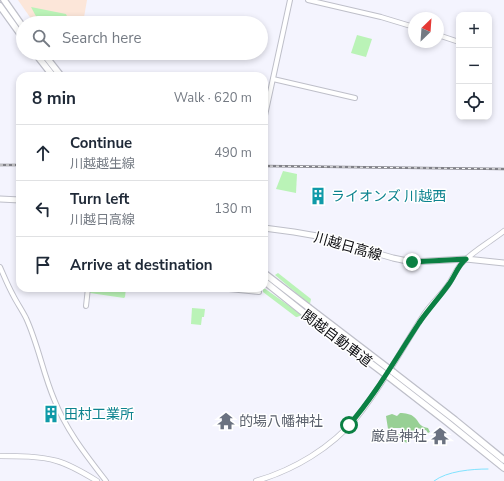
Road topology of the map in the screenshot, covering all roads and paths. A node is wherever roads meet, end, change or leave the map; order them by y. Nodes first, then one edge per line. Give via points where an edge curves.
1 (4, 0) edge
2 (290, 0) edge
3 (308, 0) edge
4 (0, 6) edge
5 (16, 17) edge
6 (408, 25) edge
7 (16, 28) edge
8 (444, 37) edge
9 (456, 41) edge
10 (40, 60) edge
11 (48, 60) edge
12 (50, 72) edge
13 (58, 72) edge
14 (273, 79) junction
15 (355, 98) dead end
16 (268, 102) edge
17 (0, 199) edge
18 (16, 200) edge
19 (268, 228) edge
20 (504, 232) edge
21 (466, 259) junction
22 (504, 264) edge
23 (0, 267) edge
24 (268, 277) edge
25 (268, 284) edge
26 (268, 288) edge
27 (88, 292) edge
28 (86, 306) dead end
29 (306, 310) junction
30 (0, 456) edge
31 (504, 460) edge
32 (504, 468) edge
33 (96, 481) edge
34 (106, 481) edge
35 (256, 481) edge

1 - 5 highway
2 - 14 street
3 - 6 street
4 - 7 highway
8 - 9 street
10 - 12 highway
11 - 13 highway
14 - 15 street
14 - 16 street
17 - 18 main road
19 - 21 main road, 川越日高線 via 308,234 412,262
20 - 21 main road
21 - 22 main road, 川越日高線
21 - 35 main road via 429,308 375,392 349,425 310,457 284,471
23 - 34 street via 33,334 59,412 77,443
24 - 29 highway, 関越自動車道
25 - 29 highway, 関越自動車道
26 - 29 highway via 285,301
27 - 28 street
29 - 31 highway, 関越自動車道, bridge via 393,372
29 - 32 highway, 関越自動車道, bridge
30 - 33 main road via 57,461

